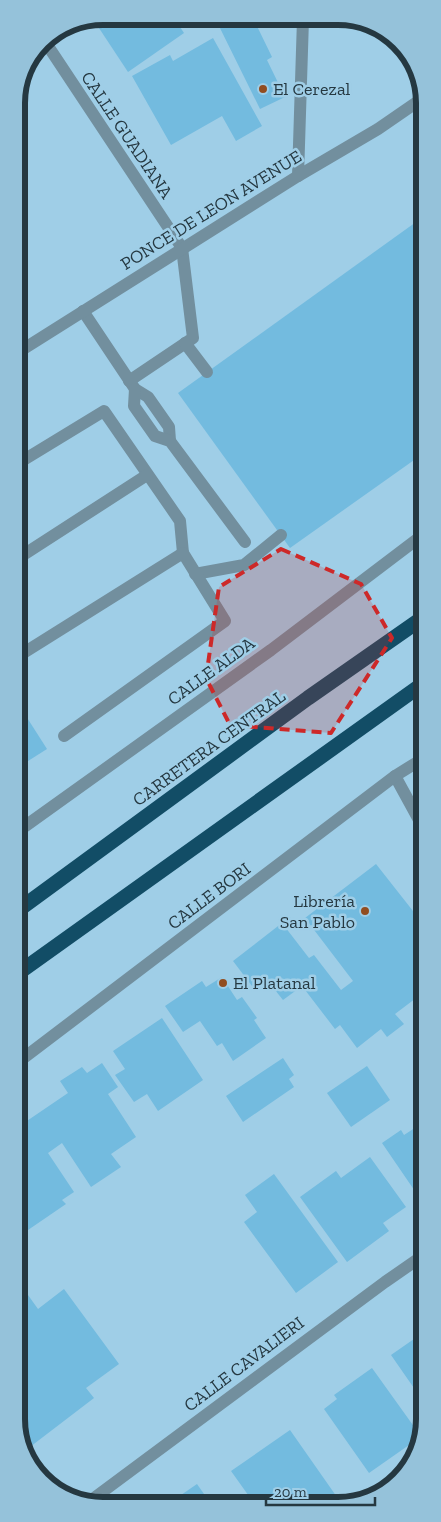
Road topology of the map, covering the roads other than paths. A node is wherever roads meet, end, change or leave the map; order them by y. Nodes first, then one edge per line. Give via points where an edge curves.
1 (304, 25) edge
2 (49, 47) edge
3 (416, 103) edge
4 (298, 176) junction
5 (182, 248) junction
6 (83, 311) junction
7 (185, 344) junction
8 (25, 348) edge
9 (207, 372) dead end
10 (132, 385) junction
11 (25, 459) edge
12 (147, 475) junction
13 (281, 535) dead end
14 (416, 540) edge
15 (245, 542) dead end
16 (183, 553) junction
17 (25, 554) edge
18 (195, 574) junction
19 (416, 622) edge
20 (25, 652) edge
21 (416, 689) edge
22 (64, 736) dead end
23 (416, 763) edge
24 (396, 776) junction
25 (416, 814) edge
26 (25, 826) edge
27 (25, 905) edge
28 (25, 968) edge
29 (25, 1058) edge
30 (416, 1261) edge
31 (97, 1496) edge

1 - 4 street
2 - 5 street, CALLE GUADIANA
3 - 4 street, PONCE DE LEON AVENUE
4 - 5 street, PONCE DE LEON AVENUE
5 - 6 street, PONCE DE LEON AVENUE
5 - 7 street via 193,338
6 - 8 street, PONCE DE LEON AVENUE
6 - 10 street
7 - 9 street
7 - 10 street
10 - 15 street via 148,397 169,427 170,441
11 - 12 street via 104,412
12 - 16 street via 180,521
12 - 17 street
13 - 18 street via 244,565
14 - 26 street, CALLE ALDA via 270,650
16 - 18 street
16 - 20 street
18 - 22 street via 225,621
19 - 27 highway, CARRETERA CENTRAL
21 - 28 highway
23 - 24 street, CALLE BORI
24 - 25 street
24 - 29 street, CALLE BORI
30 - 31 street, CALLE CAVALIERI

